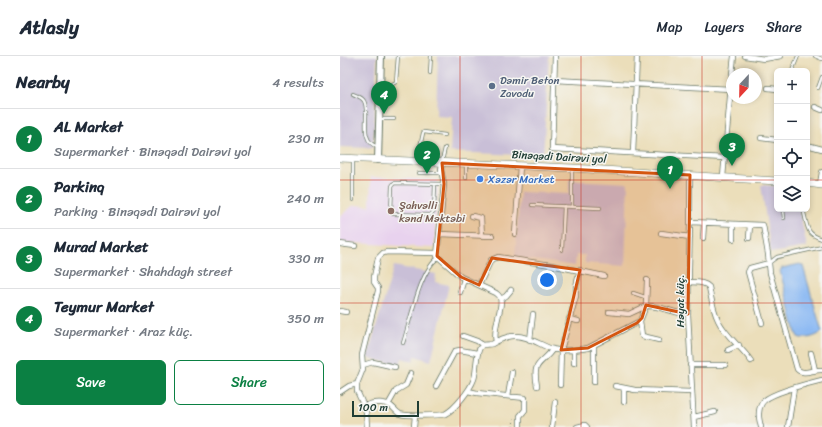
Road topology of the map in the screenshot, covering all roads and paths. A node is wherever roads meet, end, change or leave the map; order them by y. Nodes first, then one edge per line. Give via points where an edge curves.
1 (381, 56) edge
2 (398, 56) edge
3 (431, 56) edge
4 (555, 56) edge
5 (636, 56) edge
6 (734, 56) edge
7 (745, 56) edge
8 (781, 56) edge
9 (798, 56) edge
10 (815, 56) edge
11 (822, 59) edge
12 (733, 68) edge
13 (793, 68) edge
14 (430, 73) dead end
15 (822, 77) edge
16 (554, 80) junction
17 (636, 84) junction
18 (380, 86) junction
19 (768, 88) dead end
20 (818, 88) dead end
21 (726, 89) edge
22 (774, 89) edge
23 (353, 94) dead end
24 (729, 104) edge
25 (815, 107) dead end
26 (822, 110) edge
27 (379, 119) junction
28 (394, 119) dead end
29 (445, 135) dead end
30 (761, 138) dead end
31 (774, 140) edge
32 (810, 146) edge
33 (378, 147) junction
34 (445, 148) dead end
35 (822, 149) edge
36 (633, 153) junction
37 (340, 158) edge
38 (724, 158) junction
39 (353, 159) junction
40 (378, 160) junction
41 (417, 162) junction
42 (442, 162) junction
43 (466, 164) junction
44 (520, 166) junction
45 (572, 168) junction
46 (822, 172) edge
47 (442, 173) junction
48 (419, 174) dead end
49 (690, 175) junction
50 (723, 177) junction
51 (466, 178) dead end
52 (774, 181) edge
53 (810, 183) edge
54 (435, 184) junction
55 (444, 184) junction
56 (821, 184) edge
57 (353, 200) dead end
58 (532, 205) dead end
59 (564, 206) junction
60 (572, 206) junction
61 (600, 208) dead end
62 (783, 212) edge
63 (804, 213) dead end
64 (472, 216) dead end
65 (784, 218) dead end
66 (690, 222) junction
67 (704, 223) junction
68 (733, 224) junction
69 (750, 225) junction
70 (661, 233) dead end
71 (439, 234) junction
72 (514, 234) dead end
73 (482, 236) junction
74 (492, 236) dead end
75 (690, 238) junction
76 (703, 238) dead end
77 (749, 238) dead end
78 (822, 239) edge
79 (733, 240) dead end
80 (340, 244) edge
81 (355, 246) dead end
82 (822, 247) edge
83 (562, 250) dead end
84 (437, 253) junction
85 (438, 258) junction
86 (769, 263) junction
87 (580, 270) junction
88 (604, 276) dead end
89 (464, 279) junction
90 (647, 280) dead end
91 (688, 282) junction
92 (479, 285) junction
93 (511, 290) dead end
94 (460, 292) dead end
95 (633, 293) dead end
96 (645, 297) junction
97 (501, 299) junction
98 (646, 306) junction
99 (340, 311) edge
100 (346, 312) dead end
101 (609, 312) dead end
102 (533, 314) dead end
103 (688, 314) junction
104 (569, 319) junction
105 (578, 321) dead end
106 (640, 321) junction
107 (762, 323) dead end
108 (463, 336) dead end
109 (530, 340) junction
110 (659, 340) dead end
111 (496, 341) junction
112 (403, 343) dead end
113 (483, 345) junction
114 (594, 345) junction
115 (739, 345) junction
116 (553, 349) junction
117 (561, 350) junction
118 (574, 350) junction
119 (728, 350) dead end
120 (478, 353) junction
121 (811, 353) dead end
122 (751, 361) dead end
123 (574, 363) dead end
124 (363, 365) junction
125 (690, 365) junction
126 (725, 365) dead end
127 (395, 367) dead end
128 (815, 370) junction
129 (822, 370) edge
130 (512, 372) dead end
131 (411, 373) dead end
132 (822, 380) edge
133 (594, 382) dead end
134 (357, 384) junction
135 (560, 385) dead end
136 (436, 386) dead end
137 (537, 386) dead end
138 (615, 386) dead end
139 (794, 388) junction
140 (624, 389) junction
141 (468, 391) junction
142 (340, 392) edge
143 (692, 392) junction
144 (508, 396) junction
145 (555, 402) dead end
146 (624, 402) dead end
147 (388, 405) junction
148 (364, 406) junction
149 (715, 412) dead end
150 (415, 416) junction
151 (514, 417) dead end
152 (694, 417) junction
153 (368, 427) edge
154 (414, 427) edge
155 (513, 427) edge
156 (520, 427) edge
157 (552, 427) edge
158 (577, 427) edge
159 (587, 427) edge
160 (694, 427) edge
161 (761, 427) edge
162 (788, 427) edge

1 - 18 street
2 - 18 lane via 396,82
3 - 14 lane
4 - 16 street
5 - 17 street
6 - 12 street
7 - 8 street via 764,59
9 - 13 lane
10 - 11 lane
15 - 20 lane
16 - 17 street
16 - 36 street via 552,149
17 - 21 street
17 - 36 street
18 - 27 street
19 - 22 street
23 - 33 lane via 365,102 365,127 370,142
24 - 38 street
25 - 26 street
27 - 28 lane
27 - 33 street
29 - 41 lane via 424,132
30 - 31 street
32 - 35 street
33 - 40 street
34 - 42 lane
36 - 38 street
37 - 39 main road, Binəqədi Dairəvi yol
38 - 50 street
39 - 40 main road, Binəqədi Dairəvi yol
39 - 57 lane
40 - 41 main road, Binəqədi Dairəvi yol
41 - 42 main road, Binəqədi Dairəvi yol
42 - 43 main road, Binəqədi Dairəvi yol
42 - 47 street
43 - 44 main road, Binəqədi Dairəvi yol
43 - 51 lane
44 - 45 main road, Binəqədi Dairəvi yol
44 - 72 street
45 - 49 main road, Binəqədi Dairəvi yol
45 - 60 lane
46 - 56 street
47 - 48 lane
47 - 55 street
49 - 50 main road, Binəqədi Dairəvi yol
49 - 66 street, Həyat küç.
50 - 52 main road, Binəqədi Dairəvi yol
53 - 56 main road
54 - 54 lane via 394,183 391,212 430,215 434,212
54 - 55 lane
55 - 71 street
58 - 59 lane
59 - 60 lane
59 - 83 lane
60 - 61 lane
62 - 65 lane
63 - 78 lane via 810,233
64 - 73 street via 481,218
66 - 67 street
66 - 75 street, Həyat küç.
67 - 68 street
67 - 76 street
68 - 69 street
68 - 79 street
69 - 77 street
69 - 86 street via 764,226
70 - 75 street
71 - 73 street
71 - 84 street
73 - 74 street
75 - 91 street, Həyat küç.
80 - 81 street
82 - 86 lane via 777,258
84 - 85 street
84 - 124 street via 387,252 380,255 374,277 378,290 361,359
85 - 89 street
85 - 112 lane via 421,285
86 - 107 street via 750,268 748,272
86 - 128 street via 797,369 799,372
87 - 88 street
87 - 92 street via 495,257
87 - 104 street
89 - 92 street
89 - 94 street
90 - 96 street
91 - 103 street, Həyat küç.
91 - 115 street via 704,283 709,287 717,319
92 - 97 street via 496,293
93 - 97 street
95 - 96 lane
96 - 98 street
97 - 111 street via 495,332
98 - 101 street via 628,314
98 - 103 street
98 - 106 street
99 - 100 street
102 - 109 street
103 - 125 street, Həyat küç.
104 - 105 street
104 - 117 street
106 - 110 street via 642,336
106 - 114 street
108 - 113 street
109 - 111 street via 515,336
109 - 116 street
111 - 113 street
113 - 120 street
114 - 118 street
114 - 133 street
115 - 119 street
115 - 122 street
116 - 117 street
116 - 137 street via 536,368
117 - 118 street
117 - 135 street
118 - 123 street
120 - 136 street via 455,351
120 - 141 street via 474,378
121 - 128 street
124 - 127 street via 373,362
124 - 134 street
125 - 126 street
125 - 143 street, Həyat küç.
128 - 129 street
130 - 144 street
131 - 147 street via 406,384 396,391
132 - 139 street
134 - 142 street
134 - 148 street
138 - 140 street
139 - 161 street via 763,401 758,413
139 - 162 street
140 - 143 street
140 - 146 street
141 - 144 street
141 - 150 street via 444,414
143 - 152 street, Həyat küç.
144 - 156 street via 525,398 525,410 520,416
145 - 157 street
147 - 148 street via 375,402
147 - 150 street via 398,413
148 - 153 street
149 - 152 street
150 - 154 street
151 - 155 path
152 - 160 street, Həyat küç.
158 - 159 street

